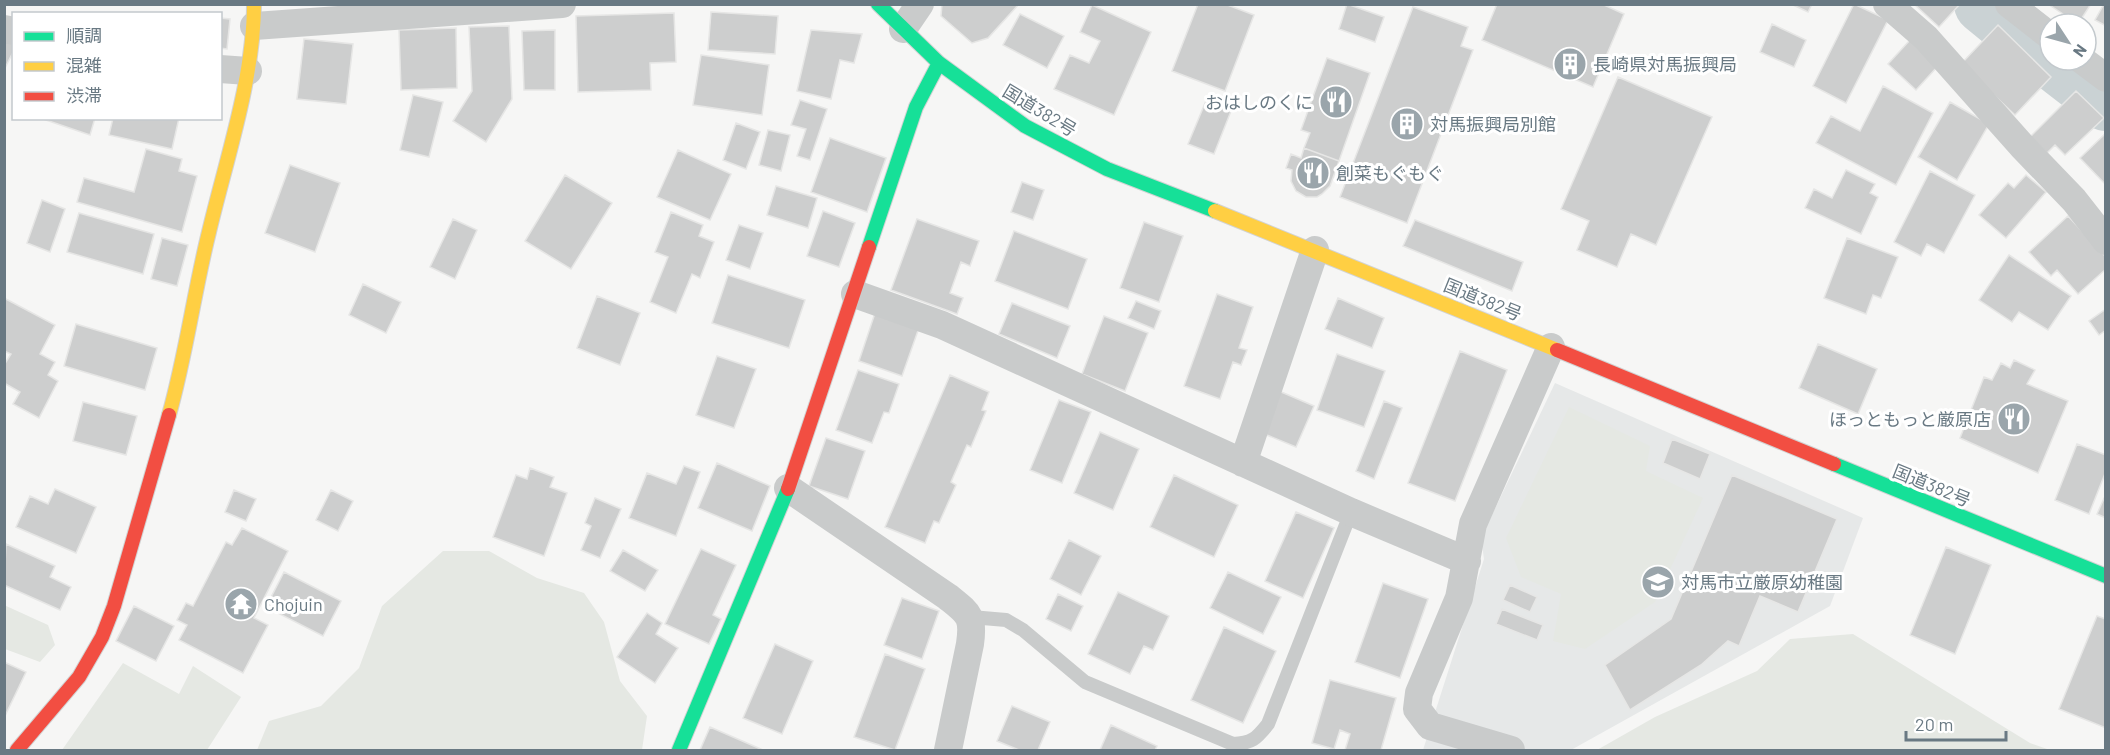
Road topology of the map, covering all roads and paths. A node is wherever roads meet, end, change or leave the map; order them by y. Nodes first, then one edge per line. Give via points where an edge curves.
1 (562, 4) edge
2 (878, 4) edge
3 (920, 4) edge
4 (1887, 4) edge
5 (2009, 4) edge
6 (254, 15) edge
7 (2038, 27) edge
8 (903, 29) junction
9 (939, 63) junction
10 (222, 69) edge
11 (249, 71) junction
12 (2106, 241) edge
13 (1315, 250) junction
14 (855, 294) junction
15 (1551, 347) junction
16 (1243, 463) junction
17 (788, 488) junction
18 (1352, 512) junction
19 (1467, 561) junction
20 (2106, 576) edge
21 (970, 617) junction
22 (18, 750) edge
23 (679, 750) edge
24 (948, 750) edge
25 (1511, 750) edge

1 - 6 street
2 - 8 main road, 国道382号
3 - 8 street
4 - 12 street via 1926,38
5 - 7 street
6 - 11 main road
8 - 9 main road, 国道382号
9 - 13 main road, 国道382号 via 1025,126 1107,169
9 - 14 main road via 916,107
10 - 11 street
11 - 22 main road via 172,404 114,606 79,677
13 - 15 main road, 国道382号
13 - 16 street
14 - 16 street via 942,325
14 - 17 main road
15 - 19 street via 1473,524
15 - 20 main road, 国道382号
16 - 18 street
17 - 21 street via 948,597
17 - 23 main road
18 - 19 street
18 - 21 lane via 1268,724 1247,743 1233,744 1085,682 1006,620
19 - 25 street via 1460,598 1419,693 1418,709 1430,726
21 - 24 street via 970,644

